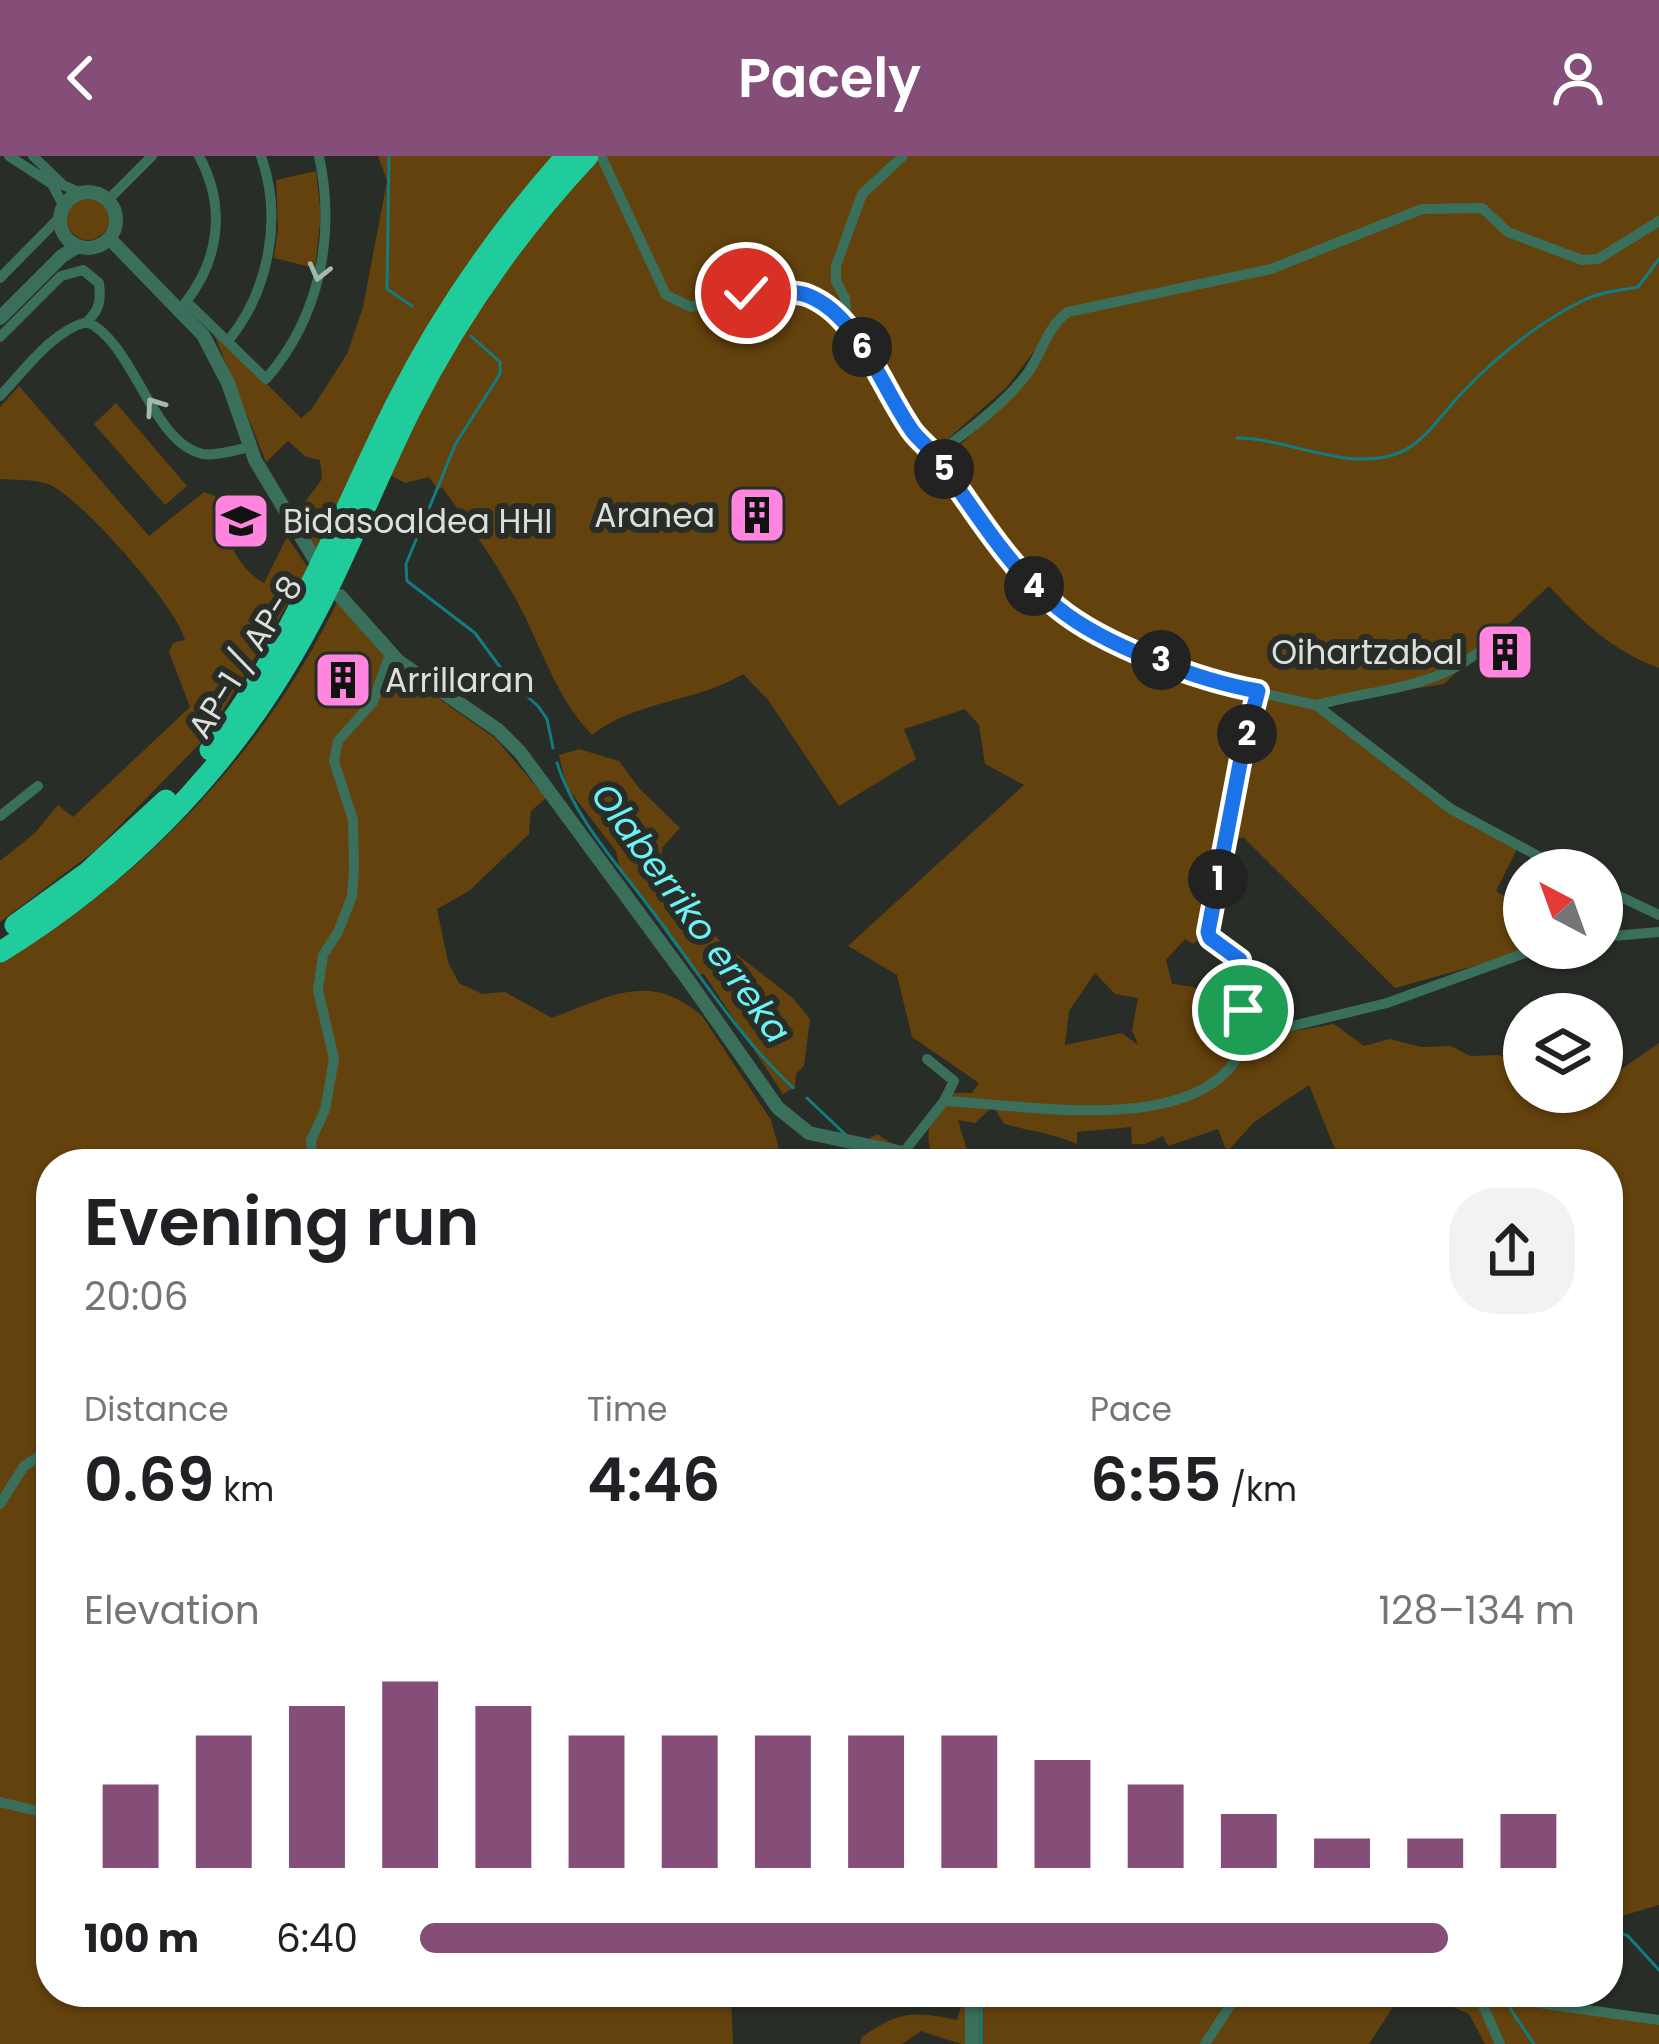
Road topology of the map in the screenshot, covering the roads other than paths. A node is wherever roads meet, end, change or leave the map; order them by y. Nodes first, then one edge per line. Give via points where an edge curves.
1 (33, 156) edge
2 (152, 156) edge
3 (199, 156) edge
4 (261, 156) edge
5 (319, 156) edge
6 (566, 156) edge
7 (588, 156) edge
8 (601, 156) edge
9 (903, 156) edge
10 (5, 158) edge
11 (81, 193) junction
12 (108, 200) junction
13 (63, 211) junction
14 (1659, 221) edge
15 (64, 234) junction
16 (109, 238) junction
17 (78, 246) junction
18 (0, 278) edge
19 (182, 306) junction
20 (0, 307) edge
21 (0, 318) edge
22 (87, 322) junction
23 (847, 329) junction
24 (0, 338) edge
25 (228, 340) junction
26 (0, 396) edge
27 (249, 446) junction
28 (936, 455) junction
29 (315, 560) dead end
30 (340, 596) dead end
31 (1504, 628) dead end
32 (390, 653) junction
33 (1258, 691) junction
34 (1316, 705) junction
35 (38, 786) dead end
36 (0, 817) edge
37 (1525, 849) edge
38 (1623, 897) edge
39 (1659, 915) edge
40 (1659, 932) edge
41 (0, 934) edge
42 (1623, 936) edge
43 (0, 952) edge
44 (1503, 961) edge
45 (1247, 1037) junction
46 (927, 1059) dead end
47 (944, 1101) junction
48 (312, 1149) edge
49 (885, 1149) edge
50 (906, 1149) edge
51 (36, 1458) edge
52 (0, 1504) edge
53 (0, 1802) edge
54 (36, 1810) edge
55 (972, 2007) edge
56 (1229, 2007) edge
57 (1484, 2007) edge
58 (1566, 2007) edge
59 (1659, 2020) edge
60 (972, 2044) edge
61 (1205, 2044) edge
62 (1500, 2044) edge

1 - 11 street
2 - 12 street
3 - 19 street via 218,217 207,270
4 - 25 street via 270,195 266,269
5 -> 25 street via 327,219 318,282 289,351 266,379
6 - 41 highway, AP-1 / AP-8 via 430,341 308,594 233,720 124,841
7 - 43 highway, AP-1 / AP-8 via 453,332 309,626 236,741 123,862
8 - 23 street via 672,300 691,308 746,293 807,295
9 - 23 street via 862,194 836,266
10 - 13 street via 53,185
11 - 12 street
11 - 13 street
12 - 16 street via 116,222
13 - 15 street
13 - 18 street
14 - 28 street via 1598,259 1582,260 1508,232 1483,208 1422,209 1271,268 1068,312 1027,374
15 - 17 street
15 - 20 street
16 - 17 street
16 - 19 street
17 - 21 street
19 - 25 street
19 - 27 street via 215,353
22 - 24 street via 97,312 99,284 72,271
22 - 26 street via 74,325
27 -> 22 street via 203,454 185,445 113,342
23 - 28 street
27 - 29 street
28 - 33 street via 1060,610 1212,682
30 - 32 street
31 - 34 street via 1436,679
32 - 48 street via 373,702 338,741 334,761 353,820 354,870 352,896 323,955 318,989 334,1059
32 - 49 street via 520,752 778,1108 809,1133
33 - 34 street
33 - 45 street via 1208,932 1242,965
34 - 37 street via 1451,809
35 - 36 street
38 - 39 street
40 - 42 street
44 - 45 street via 1387,1003
45 - 47 street via 1218,1081 1169,1103 1066,1112
46 - 47 street via 954,1081
47 - 50 street
51 - 52 street
53 - 54 street
55 - 60 street
56 - 61 street
57 - 62 street
58 - 59 street

